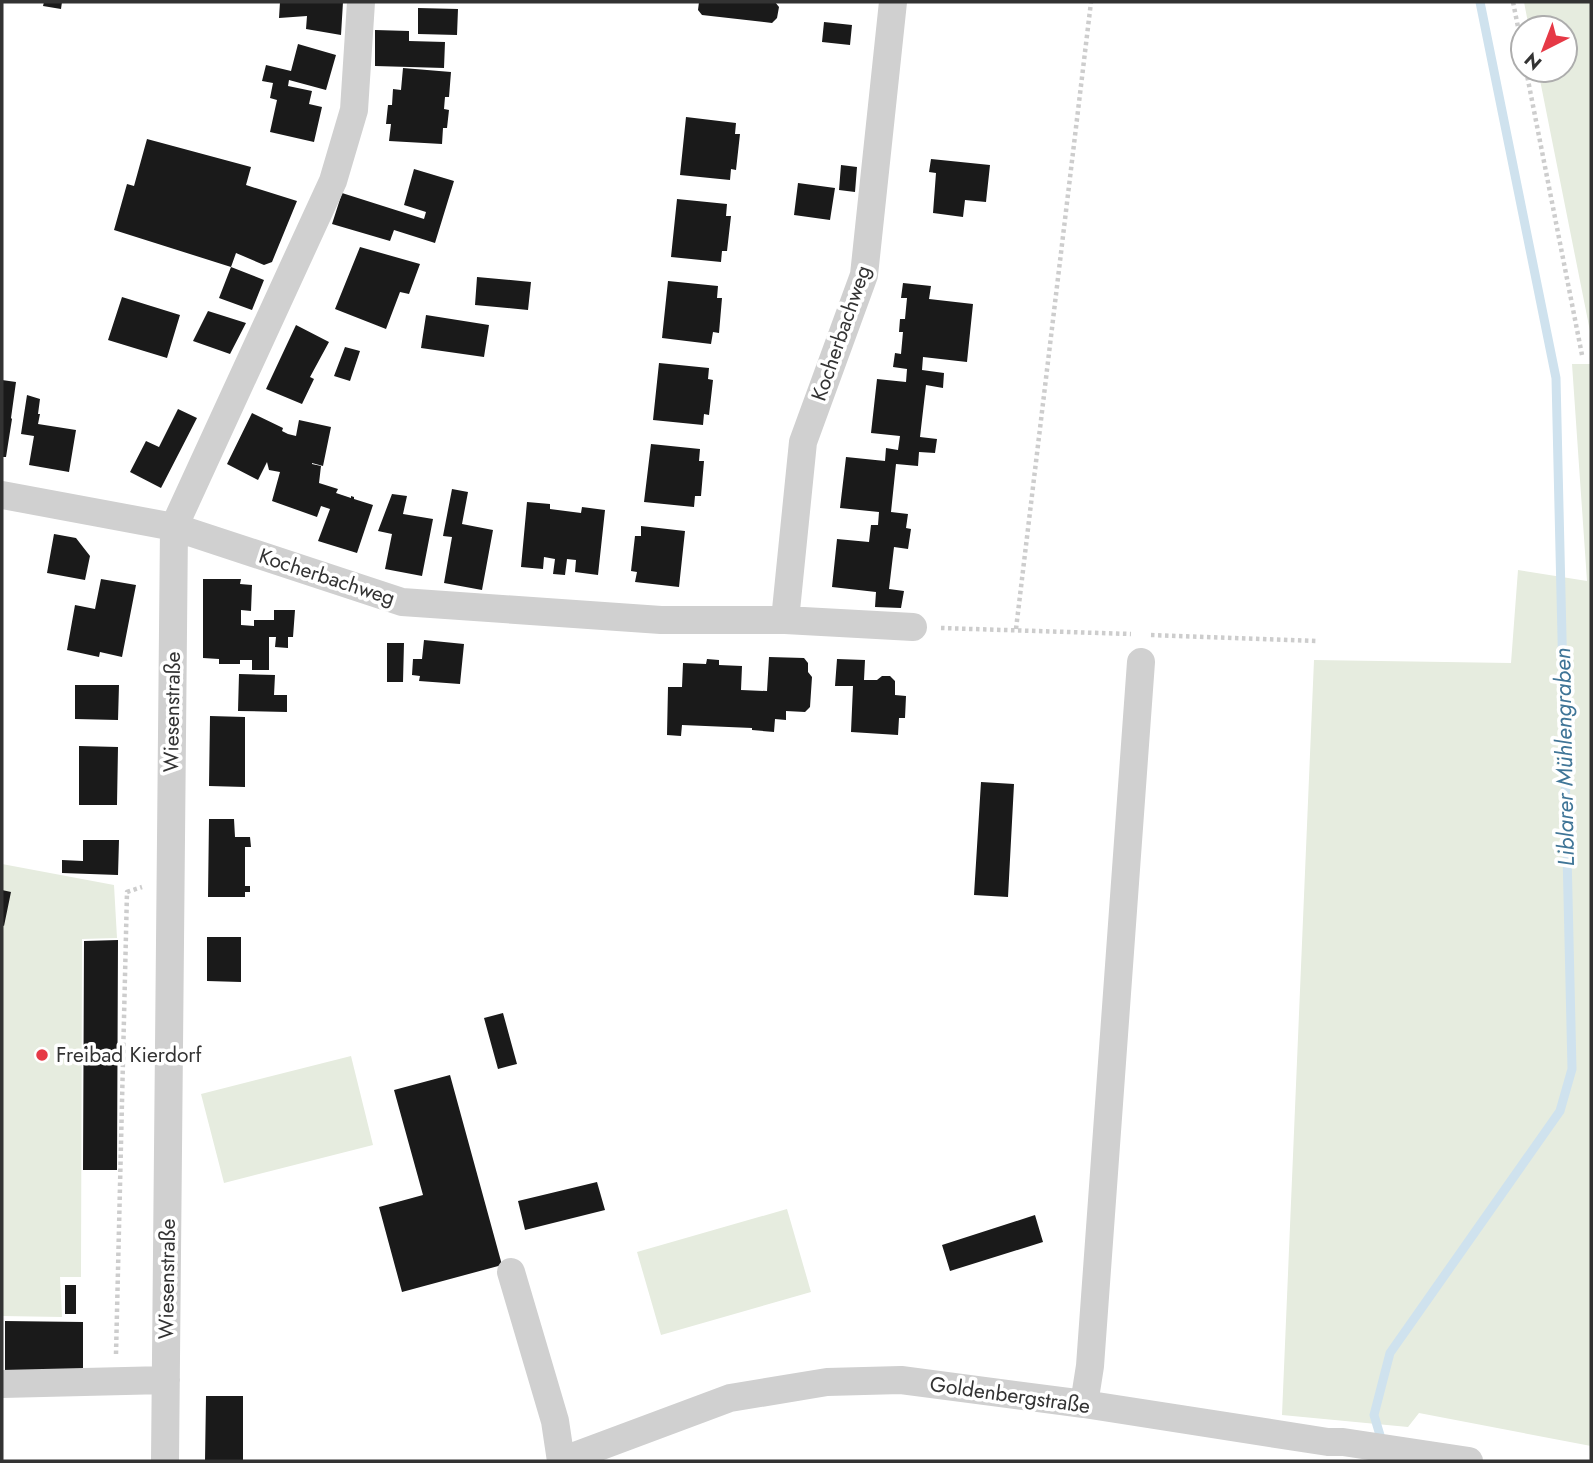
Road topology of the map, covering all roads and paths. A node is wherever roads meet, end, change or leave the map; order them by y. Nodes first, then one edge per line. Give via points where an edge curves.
1 (361, 2) edge
2 (892, 2) edge
3 (1091, 2) edge
4 (1530, 84) edge
5 (1582, 355) dead end
6 (2, 495) edge
7 (174, 527) junction
8 (785, 620) junction
9 (913, 627) joint
10 (1016, 629) junction
11 (1318, 641) dead end
12 (1141, 662) dead end
13 (171, 878) junction
14 (510, 1272) dead end
15 (166, 1380) junction
16 (116, 1382) junction
17 (2, 1384) edge
18 (1084, 1404) junction
19 (165, 1461) edge
20 (561, 1461) edge
21 (1469, 1461) edge

1 - 7 street, Wiesenstraße via 354,110 333,181
2 - 8 street, Kocherbachweg via 864,275 803,442
3 - 10 path
4 - 5 path
6 - 7 street, Kocherbachweg
7 - 8 street, Kocherbachweg via 402,602 661,620
7 - 13 street, Wiesenstraße
8 - 9 street, Kocherbachweg
9 - 10 path
10 - 11 path
12 - 18 street
13 - 15 street, Wiesenstraße
13 - 16 path via 127,892
14 - 20 street via 555,1421
15 - 16 street
15 - 19 street, Wiesenstraße
16 - 17 street
18 - 20 street, Goldenbergstraße via 901,1380 827,1382 730,1398
18 - 21 street, Goldenbergstraße

